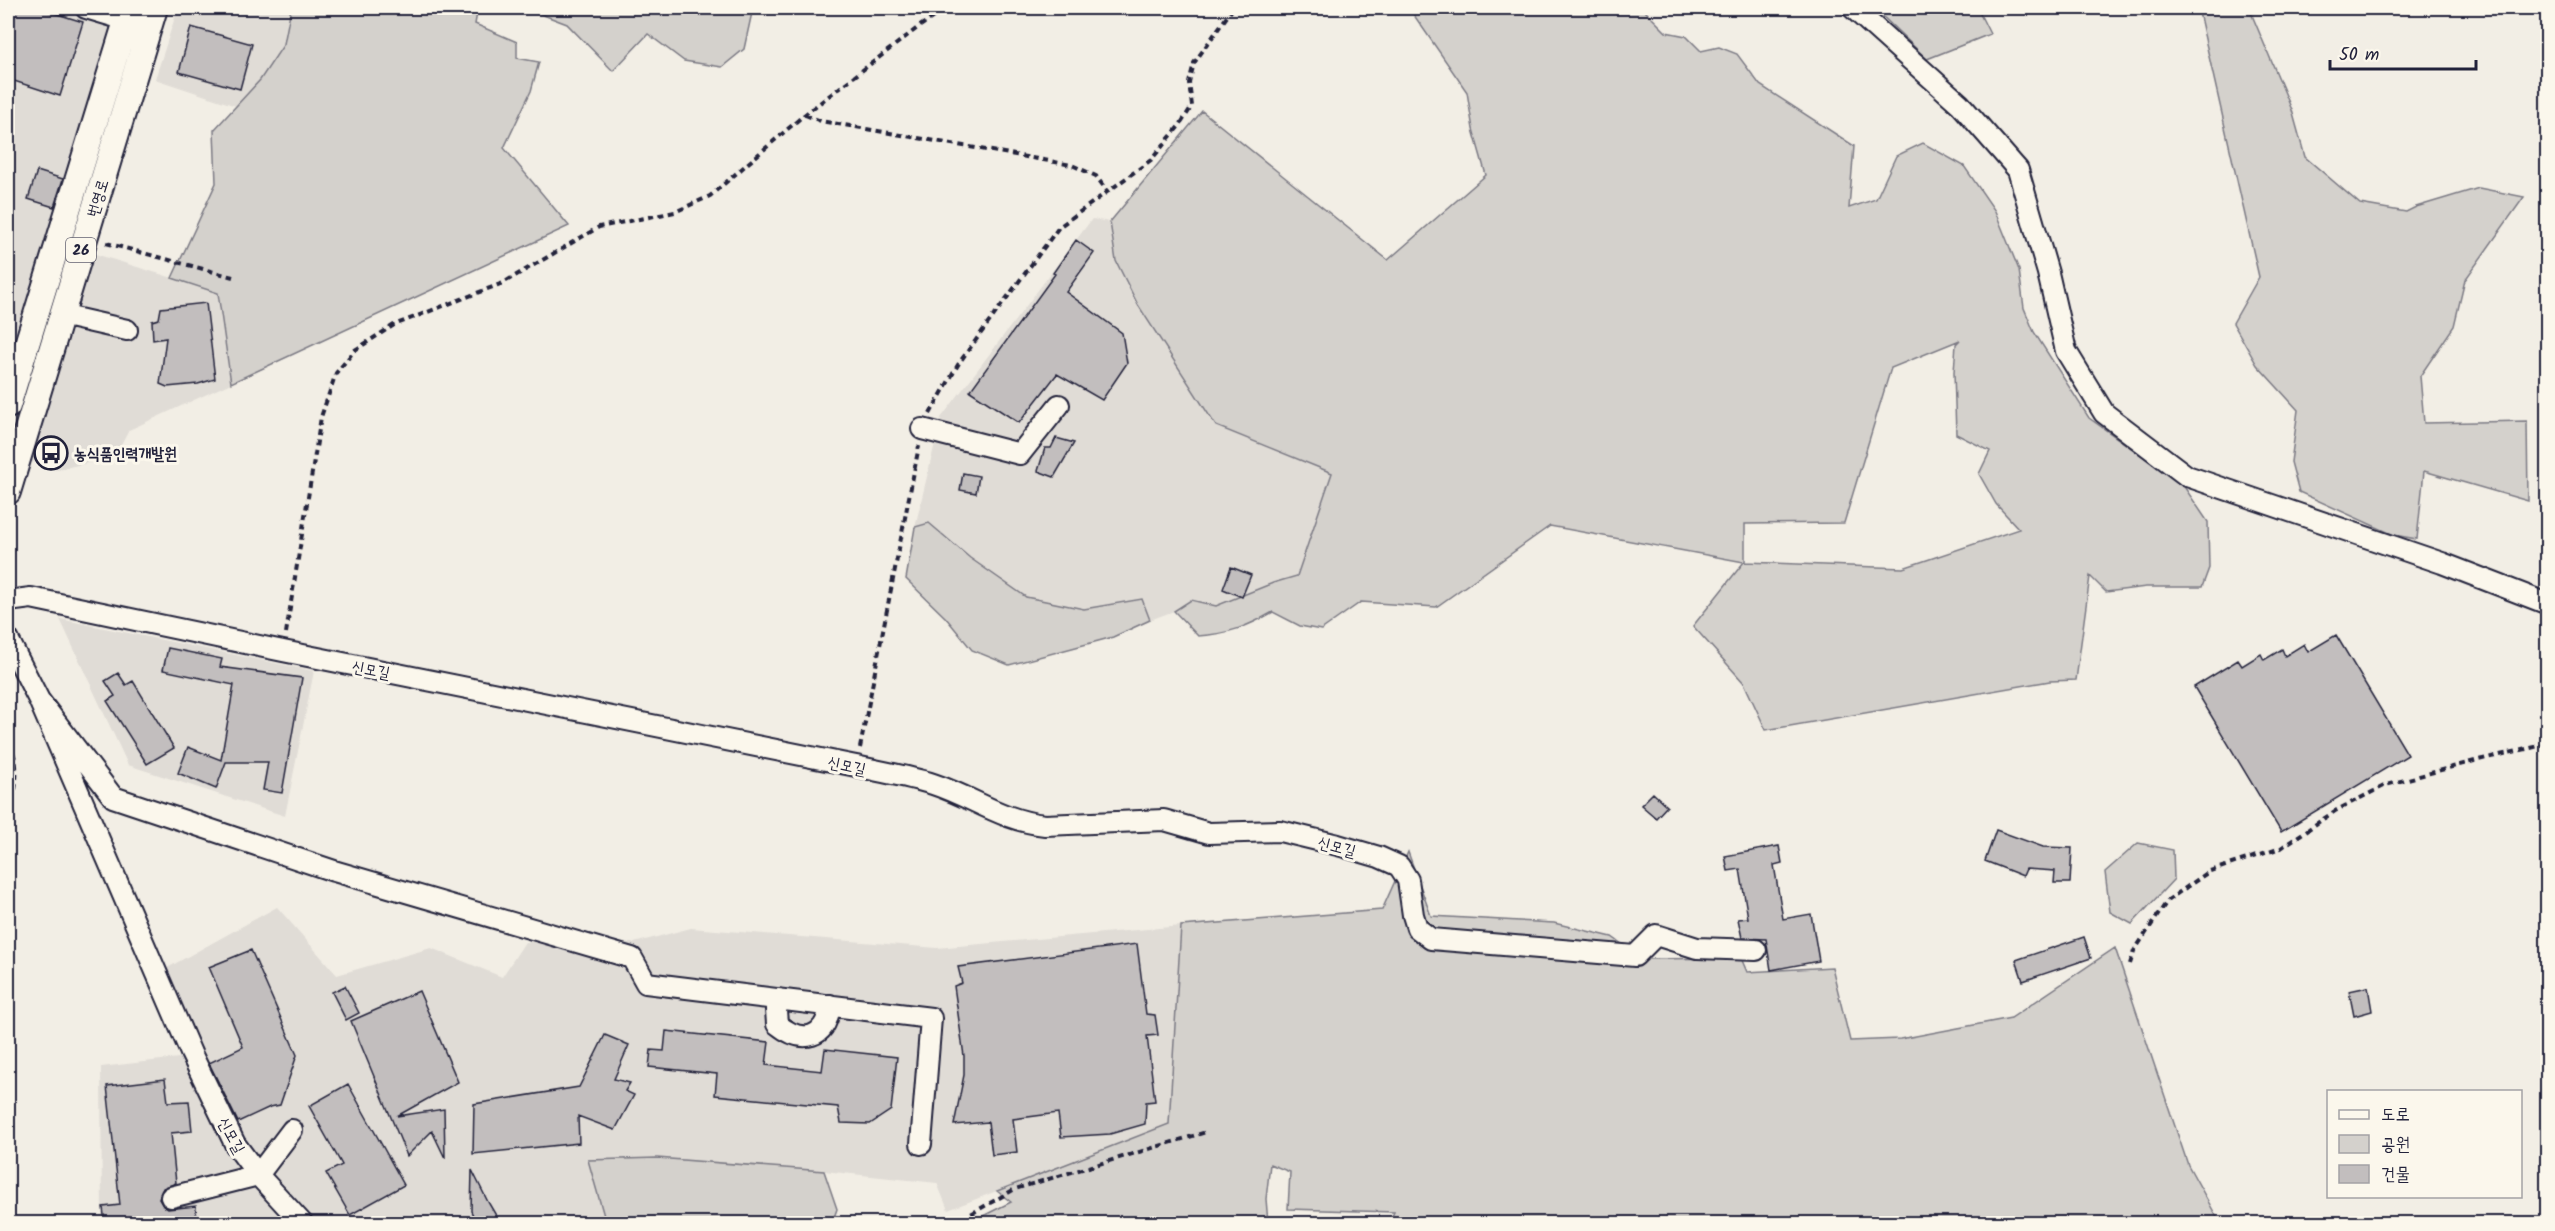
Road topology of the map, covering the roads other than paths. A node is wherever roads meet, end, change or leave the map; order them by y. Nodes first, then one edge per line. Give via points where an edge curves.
1 (86, 8) edge
2 (154, 8) edge
3 (1853, 8) edge
4 (128, 14) edge
5 (61, 315) junction
6 (127, 330) dead end
7 (11, 382) edge
8 (1059, 405) dead end
9 (8, 406) edge
10 (922, 429) road end
11 (8, 492) edge
12 (8, 601) edge
13 (2547, 604) edge
14 (8, 639) edge
15 (39, 700) junction
16 (1756, 950) dead end
17 (779, 999) junction
18 (831, 1005) junction
19 (292, 1130) dead end
20 (921, 1143) dead end
21 (258, 1175) junction
22 (171, 1197) dead end
23 (303, 1224) edge

1 - 4 street
2 - 5 main road, 번영로 / 26
3 - 13 street via 1960,104 2018,170 2049,273 2066,351 2104,413 2187,476 2442,563
4 - 7 main road, 번영로 / 26
5 - 6 street
5 - 11 main road, 번영로 / 26
7 - 9 main road, 번영로 / 26
8 - 10 street via 1020,454
12 - 16 street, 신모길 via 31,598 856,766 934,784 1026,823 1164,820 1209,832 1280,831 1399,866 1408,880 1417,928 1431,939 1635,956 1656,935 1697,948
14 - 15 street, 신모길
15 - 17 street via 113,797 334,871 632,958 646,983
15 - 21 street, 신모길 via 191,1053 235,1144
17 - 18 street
17 - 18 street via 777,1024 798,1035 812,1036 822,1030
18 - 20 street via 931,1018
19 - 21 street
21 - 22 street
21 - 23 street, 신모길

